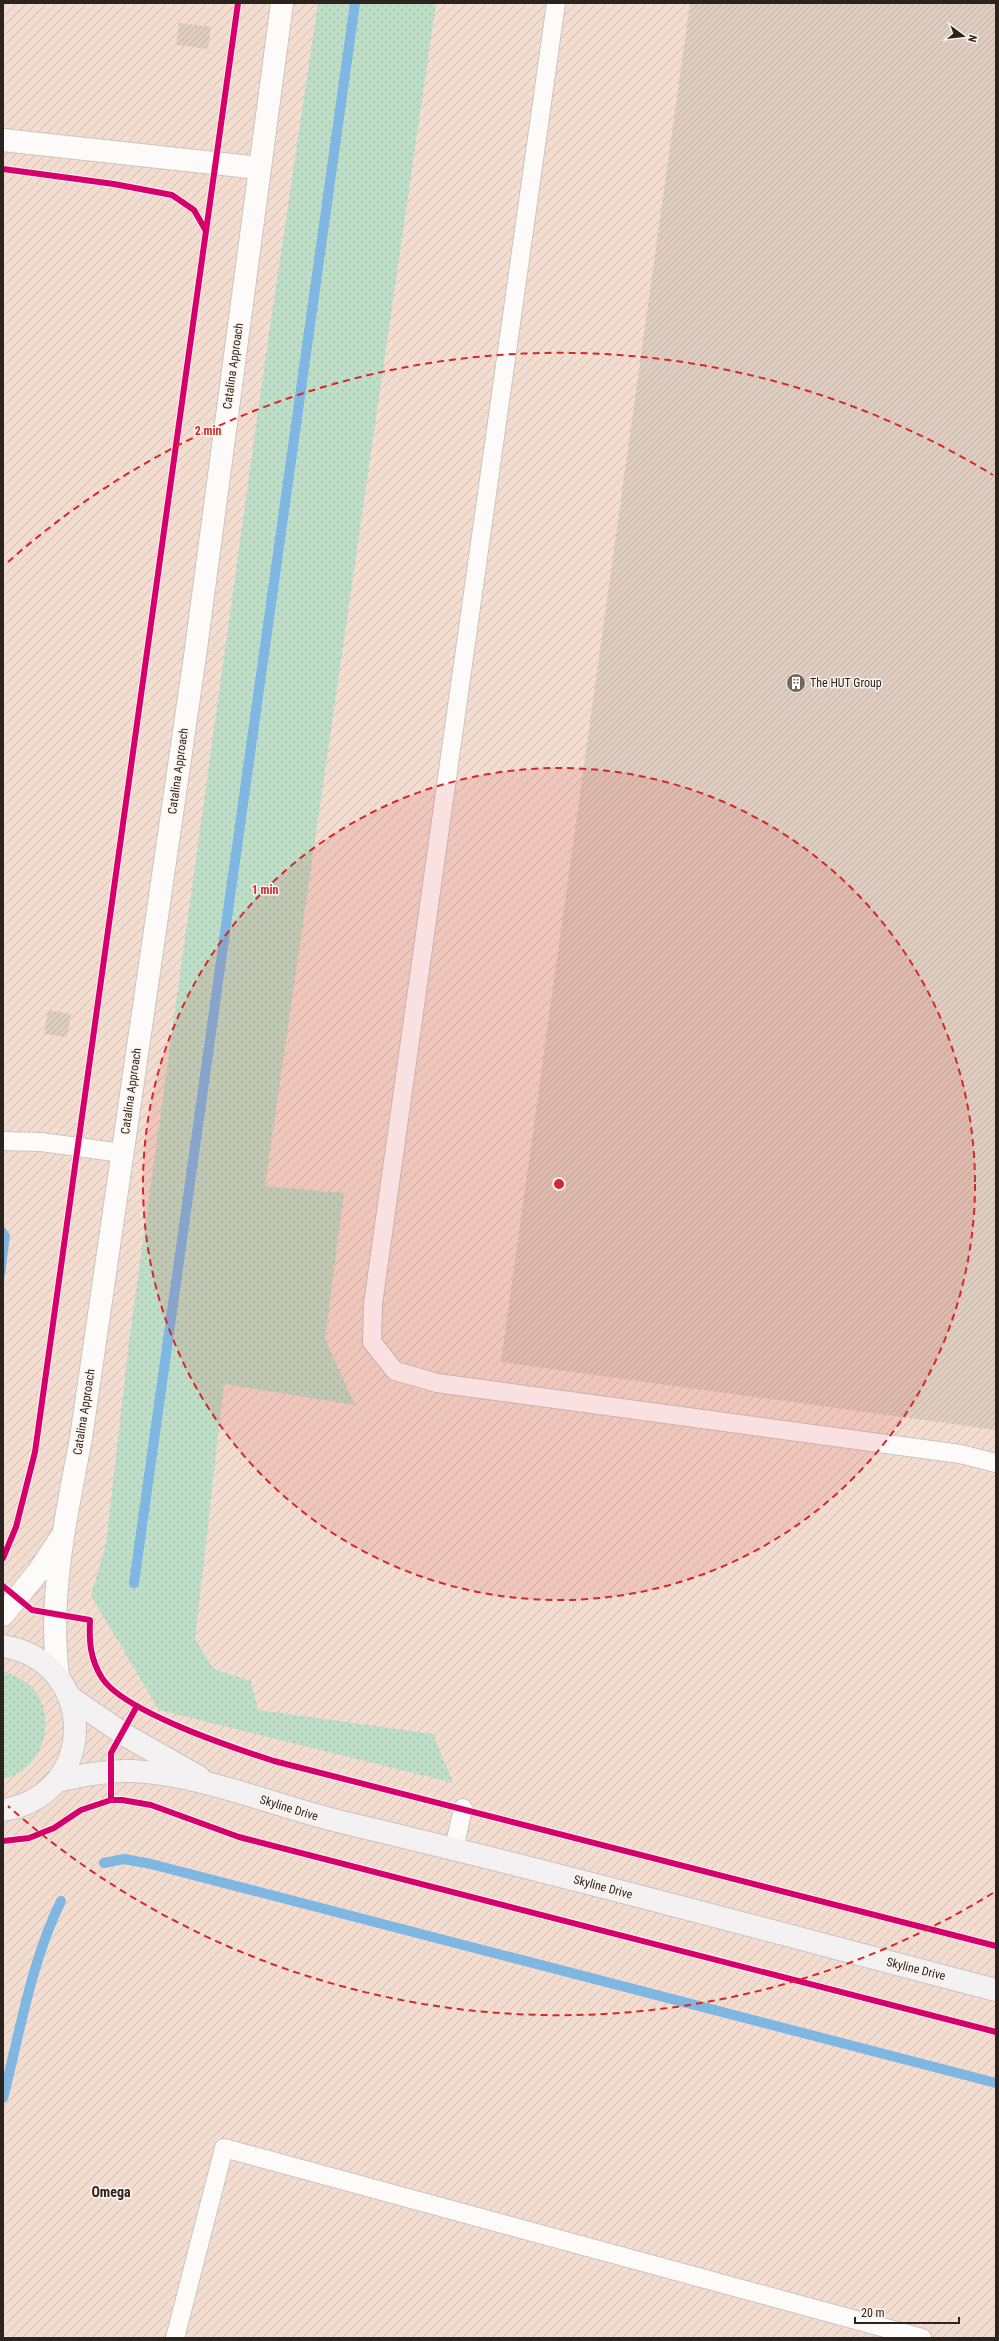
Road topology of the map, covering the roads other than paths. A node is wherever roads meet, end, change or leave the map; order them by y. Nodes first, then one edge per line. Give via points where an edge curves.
1 (282, 3) edge
2 (556, 3) edge
3 (3, 140) edge
4 (259, 168) junction
5 (3, 1141) edge
6 (122, 1153) junction
7 (996, 1463) edge
8 (62, 1537) junction
9 (3, 1615) edge
10 (3, 1646) edge
11 (58, 1676) junction
12 (70, 1698) junction
13 (56, 1781) junction
14 (210, 1783) junction
15 (463, 1808) dead end
16 (3, 1810) edge
17 (454, 1849) junction
18 (996, 1990) edge
19 (175, 2338) edge
20 (922, 2338) edge

1 - 4 street, Catalina Approach
2 - 7 lane via 373,1304 372,1342 395,1371 437,1382 960,1454
3 - 4 street
4 - 6 street, Catalina Approach via 195,656
5 - 6 lane via 40,1142
6 - 8 street, Catalina Approach via 81,1438
8 - 9 street, Catalina Approach
8 - 11 street, Catalina Approach via 54,1614
10 - 11 main road via 18,1648 40,1659
11 - 12 main road
12 - 13 main road via 76,1720 75,1742 68,1763
12 - 14 main road, Skyline Drive via 125,1735
13 - 14 main road, Skyline Drive via 88,1774 134,1771
13 - 16 main road via 38,1798 17,1808
14 - 17 main road, Skyline Drive via 315,1816
15 - 17 lane
17 - 18 main road, Skyline Drive
19 - 20 lane via 224,2148

